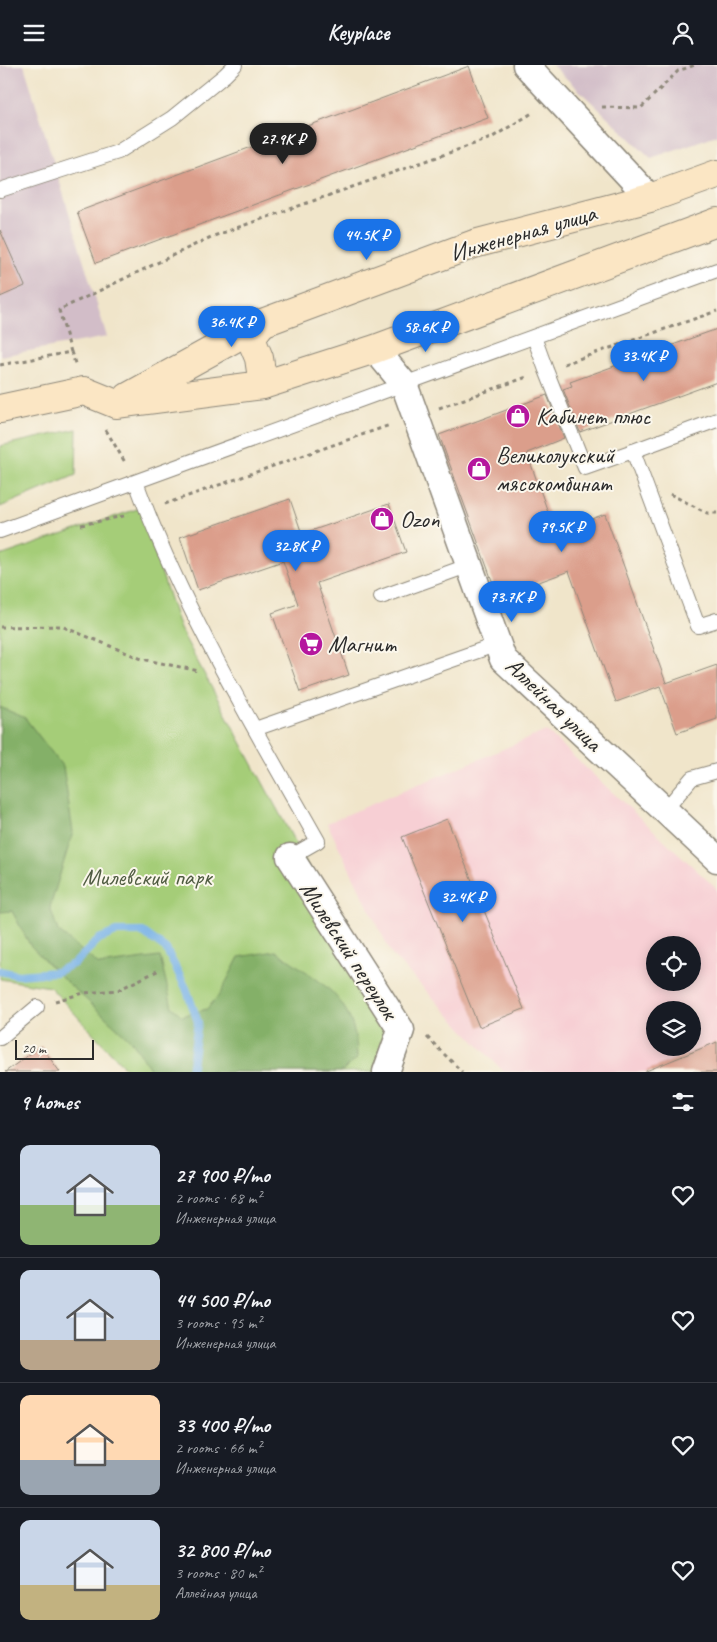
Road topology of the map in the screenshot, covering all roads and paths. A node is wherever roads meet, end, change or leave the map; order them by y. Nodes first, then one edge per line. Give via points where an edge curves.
1 (235, 65) edge
2 (526, 65) edge
3 (694, 65) edge
4 (564, 105) junction
5 (717, 174) edge
6 (0, 190) edge
7 (650, 197) junction
8 (717, 222) edge
9 (717, 270) edge
10 (262, 323) junction
11 (534, 337) junction
12 (374, 349) junction
13 (71, 352) dead end
14 (404, 384) junction
15 (263, 385) junction
16 (116, 404) junction
17 (0, 409) edge
18 (717, 420) edge
19 (633, 451) junction
20 (643, 479) junction
21 (136, 481) junction
22 (717, 513) edge
23 (0, 531) edge
24 (470, 565) junction
25 (381, 597) dead end
26 (717, 619) edge
27 (0, 627) edge
28 (498, 644) junction
29 (227, 676) junction
30 (255, 729) junction
31 (717, 771) edge
32 (665, 810) junction
33 (290, 857) joint
34 (717, 859) edge
35 (159, 970) dead end
36 (37, 1007) joint
37 (401, 1030) junction
38 (0, 1038) edge
39 (386, 1072) edge
40 (462, 1072) edge

1 - 6 lane via 172,118 118,152
2 - 4 street
3 - 4 path via 678,71 640,108
4 - 7 street
4 - 13 path via 539,110 491,138 211,237 59,310
5 - 7 main road, Инженерная улица
7 - 10 main road, Инженерная улица via 474,244
8 - 12 main road
9 - 11 lane
10 - 15 main road via 252,336
10 - 16 main road, Инженерная улица
11 - 14 lane
11 - 19 lane via 585,468
12 - 14 street, Аллейная улица
12 - 15 main road
14 - 21 lane
14 - 24 street, Аллейная улица
15 - 16 main road
16 - 17 main road via 84,391
18 - 19 lane
19 - 20 lane
20 - 22 path via 707,513
20 - 26 lane via 698,626
21 - 23 lane
21 - 29 lane via 192,613
24 - 25 lane
24 - 28 street, Аллейная улица
27 - 29 path via 61,626 142,659
28 - 30 lane
28 - 32 street, Аллейная улица via 503,659
29 - 30 lane
30 - 33 lane via 318,841
31 - 32 lane via 692,778
32 - 34 street, Аллейная улица
33 - 37 street, Милевский переулок
35 - 36 path via 118,990 84,993
36 - 38 lane
37 - 39 street, Милевский переулок
37 - 40 path via 424,1033

